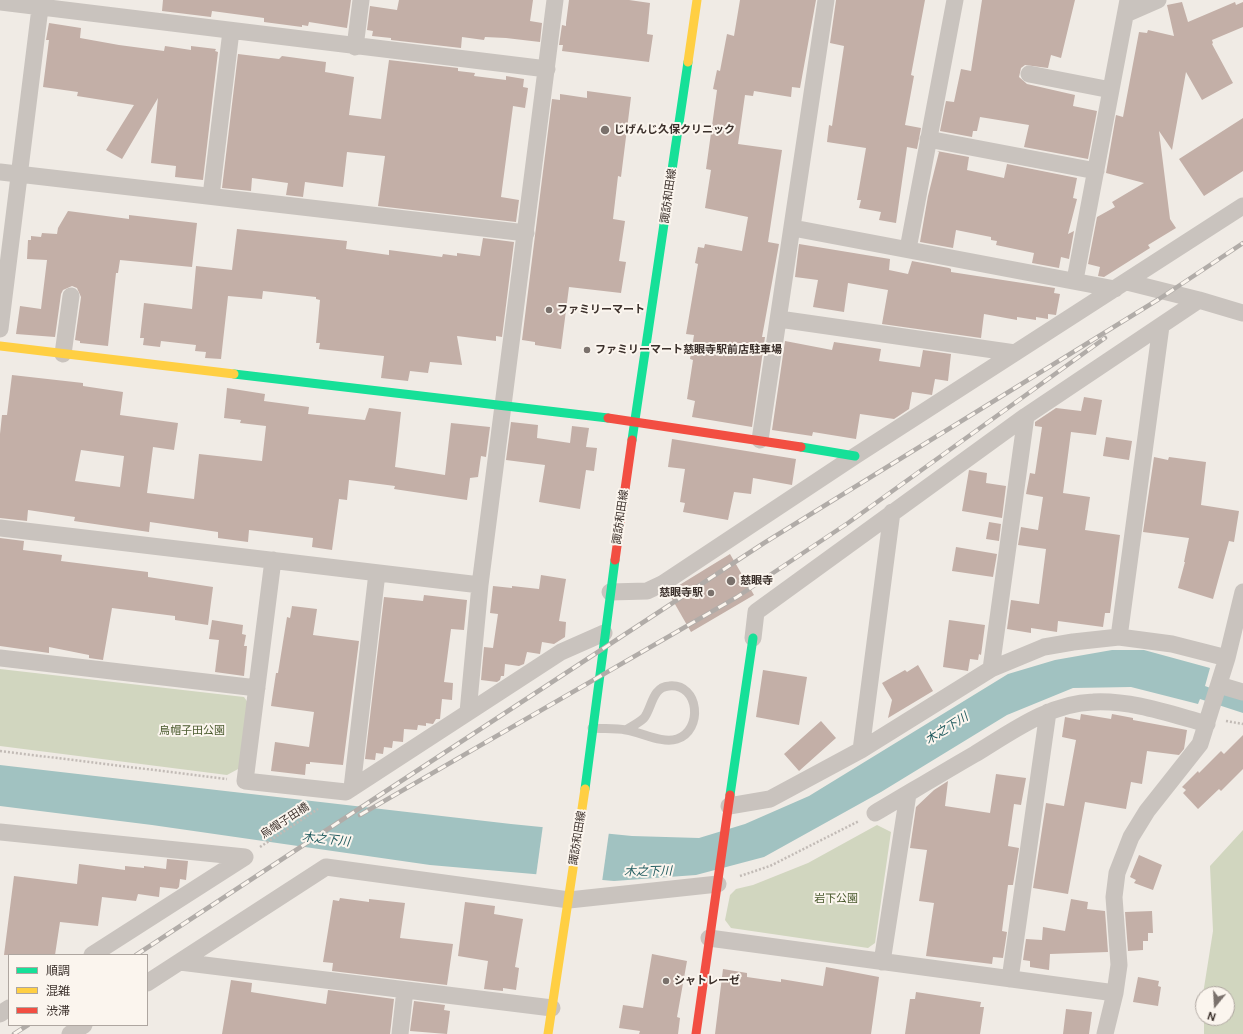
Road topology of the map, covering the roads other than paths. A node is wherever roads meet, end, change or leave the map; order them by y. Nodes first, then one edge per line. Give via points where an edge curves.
1 (361, 0) edge
2 (556, 0) edge
3 (697, 0) edge
4 (826, 0) edge
5 (955, 0) edge
6 (1158, 0) edge
7 (0, 2) edge
8 (40, 4) edge
9 (1127, 7) edge
10 (231, 31) junction
11 (355, 46) junction
12 (547, 69) junction
13 (1029, 74) dead end
14 (1111, 90) junction
15 (928, 139) junction
16 (1096, 171) junction
17 (0, 172) edge
18 (19, 174) junction
19 (211, 196) junction
20 (1243, 206) edge
21 (793, 228) junction
22 (526, 233) junction
23 (908, 249) junction
24 (1075, 280) junction
25 (1121, 285) junction
26 (71, 296) dead end
27 (1199, 300) junction
28 (1243, 313) edge
29 (779, 319) junction
30 (1161, 326) junction
31 (0, 329) edge
32 (0, 346) edge
33 (1015, 353) junction
34 (63, 354) junction
35 (504, 405) junction
36 (1026, 416) junction
37 (636, 421) junction
38 (760, 440) junction
39 (855, 456) junction
40 (892, 512) junction
41 (0, 528) edge
42 (273, 560) junction
43 (377, 572) junction
44 (480, 585) junction
45 (610, 592) junction
46 (1243, 592) edge
47 (604, 632) junction
48 (1119, 637) junction
49 (753, 638) joint
50 (0, 658) edge
51 (1227, 658) junction
52 (991, 669) junction
53 (1219, 687) junction
54 (257, 688) junction
55 (1243, 692) edge
56 (468, 712) junction
57 (1048, 712) junction
58 (1208, 719) junction
59 (592, 728) junction
60 (626, 730) junction
61 (861, 750) junction
62 (352, 788) junction
63 (908, 794) junction
64 (728, 812) junction
65 (875, 813) road end
66 (0, 832) edge
67 (718, 878) junction
68 (569, 894) junction
69 (710, 938) junction
70 (94, 954) edge
71 (180, 962) junction
72 (882, 962) junction
73 (1010, 979) junction
74 (148, 982) edge
75 (406, 990) junction
76 (1115, 993) junction
77 (552, 1008) junction
78 (82, 1026) edge
79 (70, 1034) edge
80 (400, 1034) edge
81 (548, 1034) edge
82 (696, 1034) edge
83 (1105, 1034) edge

1 - 11 street
2 - 12 street
3 - 37 street, 諏訪和田線
4 - 21 street
5 - 15 street
6 - 9 street
7 - 8 street
8 - 10 street
8 - 18 street
9 - 14 street
10 - 11 street
10 - 19 street
11 - 12 street
12 - 22 street
13 - 14 street
14 - 16 street
15 - 16 street
15 - 23 street
16 - 24 street
17 - 18 street
18 - 19 street
18 - 31 street
19 - 22 street
20 - 25 street
21 - 23 street
21 - 29 street
22 - 35 street
23 - 24 street
24 - 25 street
25 - 27 street
25 - 33 street
26 - 34 street
27 - 28 street
27 - 30 street
29 - 33 street
29 - 38 street
30 - 36 street
30 - 48 street
32 - 34 street
33 - 39 street
34 - 35 street
35 - 37 street
35 - 44 street
36 - 40 street
36 - 52 street
37 - 38 street
37 - 45 street, 諏訪和田線
38 - 39 street
39 - 45 street via 662,584 647,591
40 - 49 street via 756,612
40 - 61 street
41 - 42 street
42 - 43 street
42 - 54 street
43 - 44 street
43 - 62 street
44 - 56 street
45 - 47 street, 諏訪和田線
46 - 51 street
47 - 56 street via 561,652
47 - 59 street, 諏訪和田線
48 - 51 street via 1172,644
48 - 52 street via 1044,648
49 - 64 street
50 - 54 street
51 - 53 street
52 - 61 street
53 - 55 street
53 - 58 street
54 - 62 street via 245,781 346,792
56 - 62 street
57 - 58 street via 1093,702 1124,704
57 - 63 street
57 - 73 street
58 - 76 street via 1200,744 1147,812 1131,837 1117,873 1114,897 1119,965
59 - 60 lane
59 - 68 street, 諏訪和田線 via 581,823
60 - 60 lane via 644,717 661,688 681,688 690,694 695,702 692,726 684,736 675,740
61 - 64 street via 770,799
63 - 65 street
63 - 72 street
64 - 67 street
66 - 70 street via 245,857
67 - 68 street
67 - 69 street
68 - 71 street via 326,867
68 - 77 street, 諏訪和田線
69 - 72 street
69 - 82 street
71 - 74 street
71 - 75 street
72 - 73 street
73 - 76 street
75 - 77 street
75 - 80 street
76 - 83 street
77 - 81 street, 諏訪和田線
78 - 79 street

